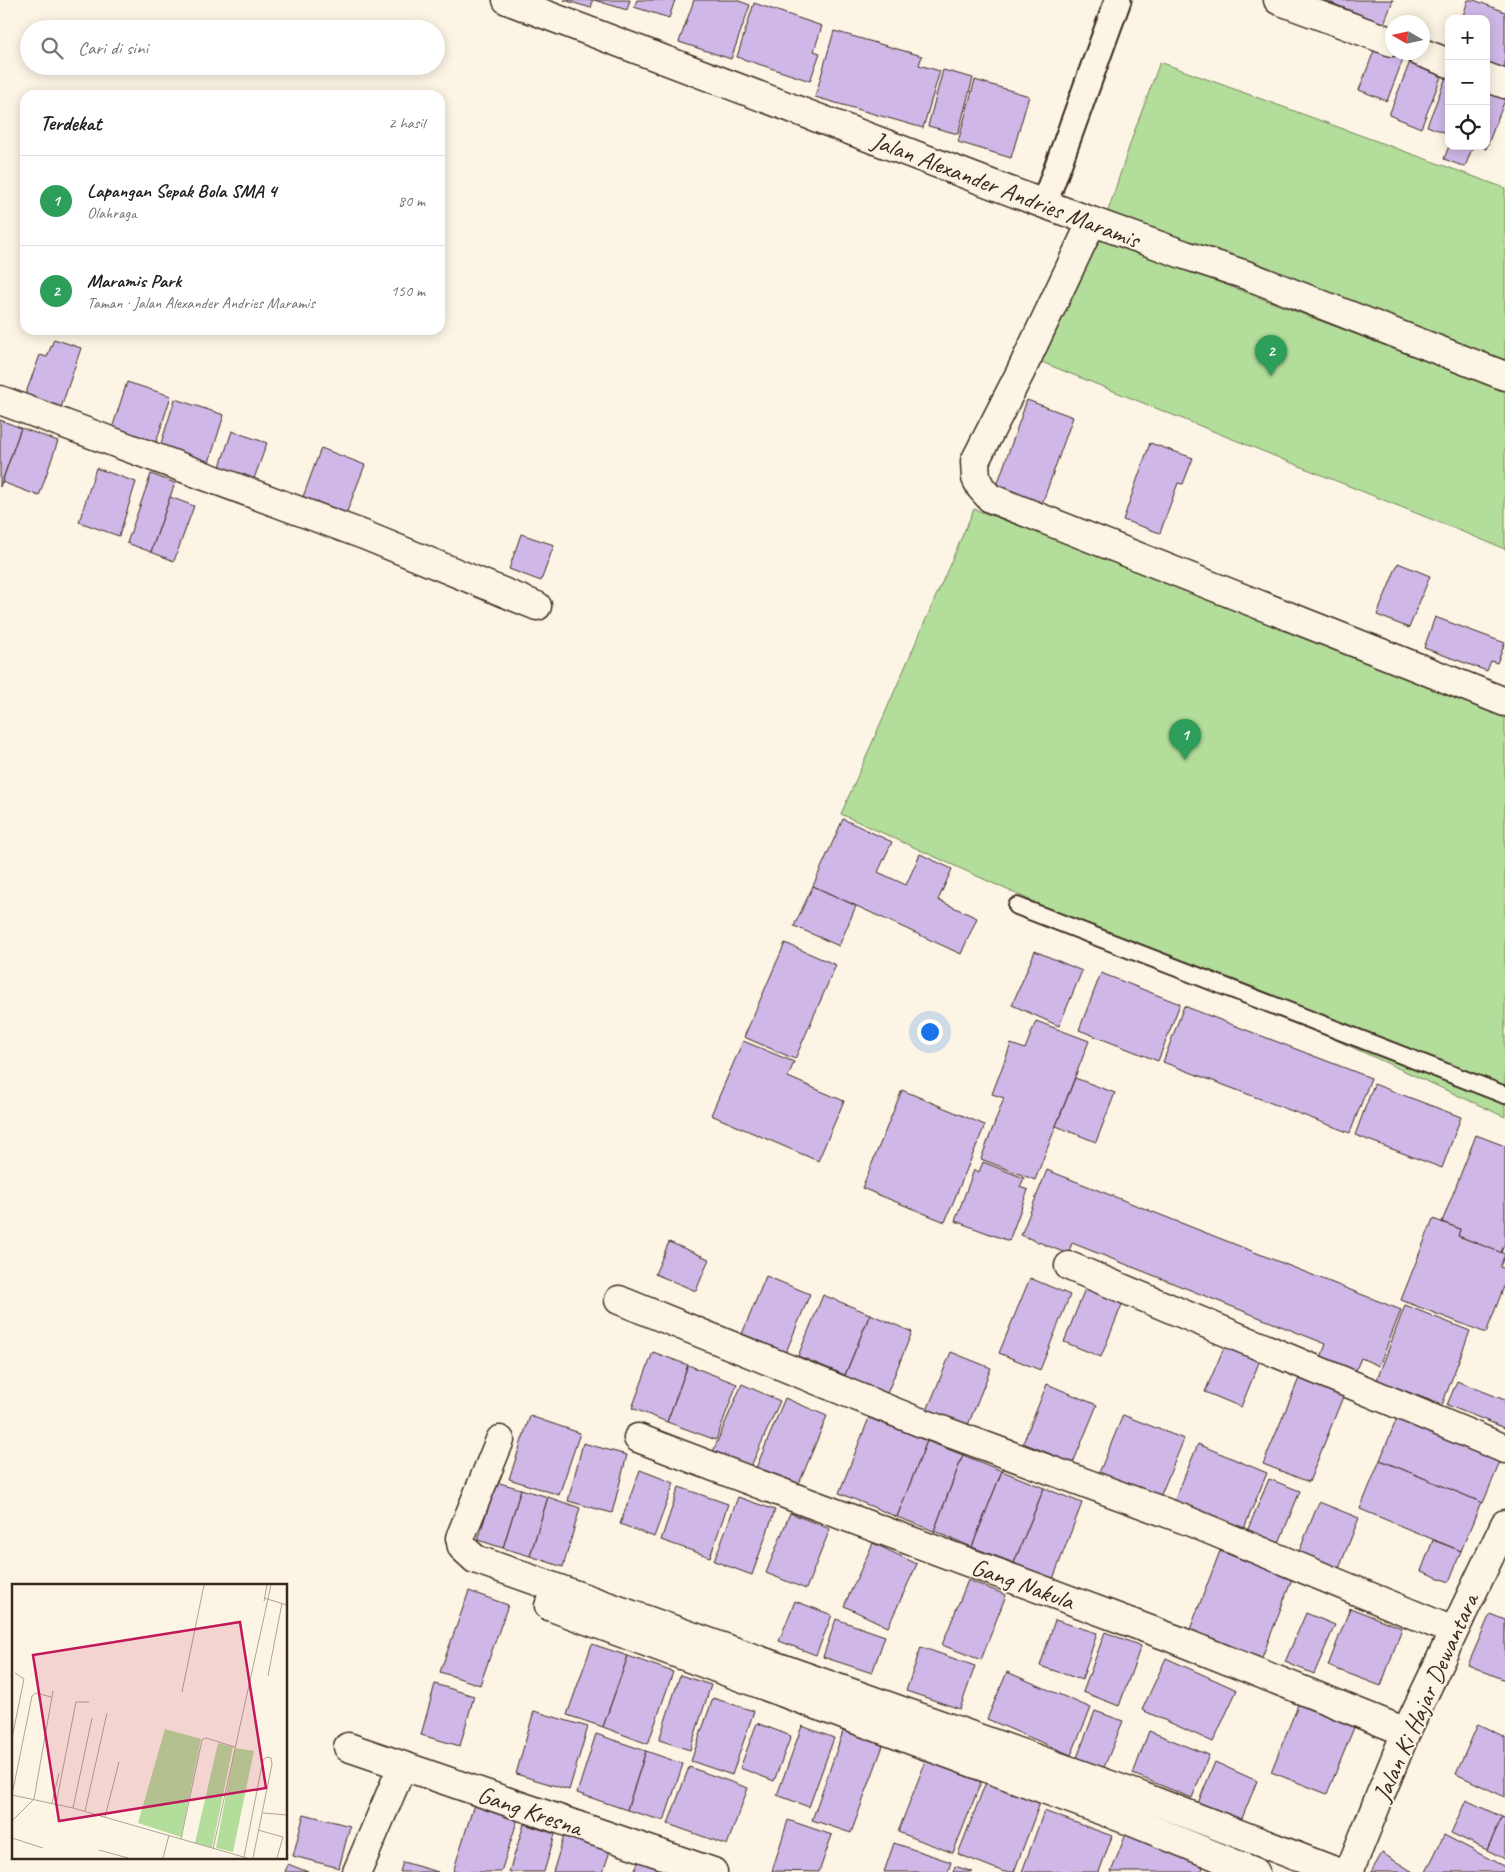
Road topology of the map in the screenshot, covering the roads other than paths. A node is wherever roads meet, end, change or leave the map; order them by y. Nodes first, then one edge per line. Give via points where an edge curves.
1 (507, 0) edge
2 (1118, 0) edge
3 (1278, 0) edge
4 (1385, 39) edge
5 (1430, 56) edge
6 (1445, 61) edge
7 (1490, 78) edge
8 (1505, 84) edge
9 (1044, 204) junction
10 (1092, 221) junction
11 (1505, 376) edge
12 (0, 400) edge
13 (537, 606) dead end
14 (1505, 702) edge
15 (1017, 906) dead end
16 (1505, 1095) edge
17 (1069, 1266) dead end
18 (619, 1300) dead end
19 (638, 1438) dead end
20 (500, 1440) dead end
21 (1505, 1449) edge
22 (1505, 1524) edge
23 (484, 1583) dead end
24 (1454, 1631) junction
25 (735, 1662) junction
26 (1406, 1732) junction
27 (348, 1747) dead end
28 (402, 1767) junction
29 (1142, 1796) junction
30 (1130, 1821) junction
31 (357, 1872) edge
32 (713, 1872) edge
33 (1255, 1872) edge
34 (1338, 1872) edge
35 (1349, 1872) edge

1 - 9 street, Jalan Alexander Andries Maramis
2 - 9 street
3 - 4 street
5 - 6 street
7 - 8 street
9 - 10 street, Jalan Alexander Andries Maramis
10 - 11 street, Jalan Alexander Andries Maramis via 1246,276
10 - 14 street via 975,462 976,478 981,488 990,498
12 - 13 street via 364,535
15 - 16 lane
17 - 21 street
18 - 24 street via 917,1421 1186,1520
19 - 26 street, Gang Nakula via 1172,1638
20 - 25 street via 460,1538 468,1554 493,1567
22 - 24 street, Jalan Ki Hajar Dewantara
23 - 25 street
24 - 26 street, Jalan Ki Hajar Dewantara
25 - 29 street
25 - 30 street
26 - 35 street, Jalan Ki Hajar Dewantara
27 - 28 street, Gang Kresna
28 - 31 street
28 - 32 street, Gang Kresna
29 - 30 street
29 - 34 street
30 - 33 street

